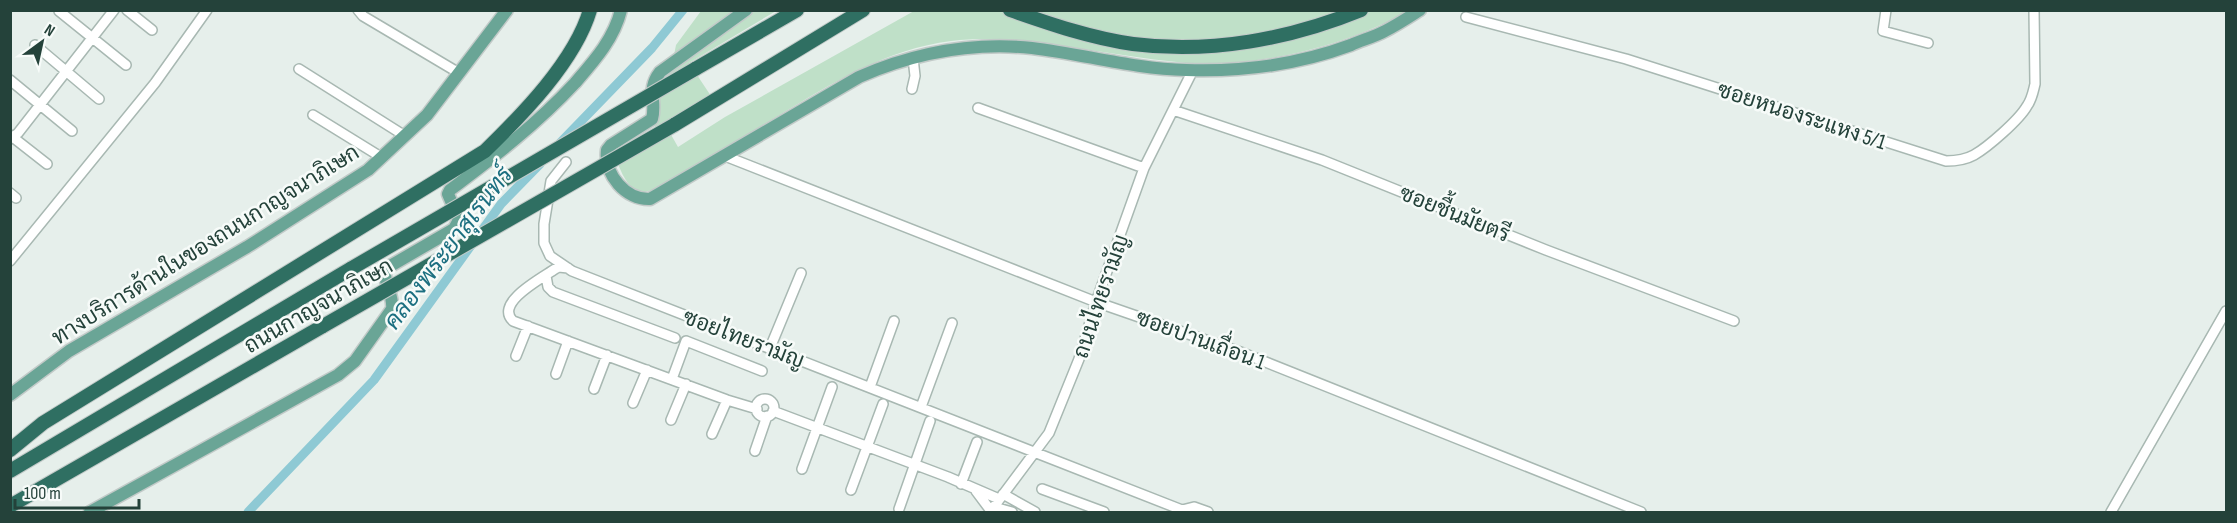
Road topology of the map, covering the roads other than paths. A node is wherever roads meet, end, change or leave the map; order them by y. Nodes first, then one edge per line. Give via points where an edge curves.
1 (114, 10) edge
2 (127, 10) edge
3 (207, 10) edge
4 (358, 10) edge
5 (507, 10) edge
6 (590, 10) edge
7 (621, 10) edge
8 (746, 10) edge
9 (797, 10) edge
10 (863, 10) edge
11 (1010, 10) edge
12 (1361, 10) edge
13 (1420, 10) edge
14 (1886, 10) edge
15 (2034, 10) edge
16 (59, 11) edge
17 (1466, 18) dead end
18 (152, 30) dead end
19 (93, 39) junction
20 (1928, 44) dead end
21 (35, 45) dead end
22 (913, 58) junction
23 (126, 65) dead end
24 (299, 69) dead end
25 (1194, 70) junction
26 (67, 72) junction
27 (459, 74) junction
28 (10, 80) edge
29 (912, 89) dead end
30 (99, 99) dead end
31 (40, 105) junction
32 (978, 108) dead end
33 (1173, 111) junction
34 (313, 115) dead end
35 (72, 131) dead end
36 (405, 136) junction
37 (12, 137) edge
38 (725, 156) junction
39 (381, 157) junction
40 (566, 162) dead end
41 (47, 164) dead end
42 (1144, 168) junction
43 (10, 261) edge
44 (568, 268) junction
45 (801, 273) dead end
46 (546, 276) junction
47 (1096, 302) junction
48 (2226, 310) edge
49 (894, 321) dead end
50 (1734, 321) dead end
51 (952, 323) dead end
52 (528, 326) junction
53 (675, 338) dead end
54 (568, 341) junction
55 (770, 348) junction
56 (607, 355) junction
57 (516, 356) dead end
58 (646, 370) junction
59 (762, 371) dead end
60 (556, 374) dead end
61 (672, 379) junction
62 (686, 384) junction
63 (832, 387) dead end
64 (870, 387) junction
65 (594, 389) dead end
66 (10, 395) edge
67 (727, 400) junction
68 (633, 404) dead end
69 (883, 404) dead end
70 (921, 407) junction
71 (757, 409) junction
72 (770, 414) junction
73 (671, 420) dead end
74 (930, 421) dead end
75 (818, 428) junction
76 (712, 434) dead end
77 (977, 442) dead end
78 (866, 446) junction
79 (10, 450) edge
80 (754, 451) dead end
81 (1034, 453) junction
82 (915, 464) junction
83 (802, 469) dead end
84 (10, 471) edge
85 (961, 483) junction
86 (1042, 489) dead end
87 (851, 490) dead end
88 (995, 505) edge
89 (10, 506) edge
90 (898, 509) dead end
91 (90, 513) edge
92 (1012, 513) edge
93 (1035, 513) edge
94 (1104, 513) edge
95 (1208, 513) edge
96 (1641, 513) edge
97 (2111, 513) edge

1 - 19 street
2 - 18 street
3 - 43 street via 155,83
4 - 27 street
5 - 27 main road, ทางบริการด้านในของถนนกาญจนาภิเษก
6 - 79 highway via 571,50 544,88 485,151 43,423
7 - 91 main road via 606,45 548,111 511,145 450,190 448,194 459,220 454,229 386,269 392,309 355,361 338,375
8 - 38 main road via 660,72 651,89 652,120 611,145 606,156 609,170 627,192 639,199 650,199
9 - 84 highway, ถนนกาญจนาภิเษก, bridge
10 - 89 highway, ถนนกาญจนาภิเษก, bridge via 674,125
11 - 12 highway via 1101,38 1169,46 1256,41 1303,31
13 - 25 main road via 1383,33 1320,56 1261,68
14 - 20 street via 1883,31
15 - 17 street, ซอยหนองระแหง 5/1 via 2035,84 2026,109 1987,147 1962,160 1946,161 1626,59
16 - 19 street
19 - 23 street
19 - 26 street
21 - 26 street
22 - 25 main road via 949,50 1032,48 1156,68
22 - 29 street
22 - 38 main road via 859,77
24 - 36 street
25 - 33 street, ถนนไทยรามัญ
26 - 30 street
26 - 31 street
27 - 36 main road, ทางบริการด้านในของถนนกาญจนาภิเษก
28 - 31 street
31 - 35 street
31 - 37 street
32 - 42 street
33 - 42 street, ถนนไทยรามัญ
33 - 50 street, ซอยชื้นมัยตรี via 1322,160
34 - 39 street
36 - 39 main road, ทางบริการด้านในของถนนกาญจนาภิเษก
37 - 41 street
38 - 47 street, ซอยปานเถื่อน 1
39 - 66 main road, ทางบริการด้านในของถนนกาญจนาภิเษก via 368,170 247,248 69,351
40 - 44 street, ซอยไทยรามัญ via 551,181 544,243 550,256
42 - 47 street, ถนนไทยรามัญ
44 - 46 street via 559,267
44 - 55 street, ซอยไทยรามัญ
45 - 55 street
46 - 52 street via 512,300 508,309 513,321
46 - 53 street via 553,292
47 - 81 street, ถนนไทยรามัญ via 1079,359 1049,434
47 - 96 street, ซอยปานเถื่อน 1 via 1243,353
48 - 97 street
49 - 64 street
51 - 70 street
52 - 54 street
52 - 57 street
54 - 56 street
54 - 60 street
55 - 64 street, ซอยไทยรามัญ
56 - 58 street
56 - 65 street
58 - 61 street
58 - 68 street
59 - 61 street via 686,341
61 - 62 street
62 - 67 street
62 - 73 street
63 - 75 street
64 - 70 street, ซอยไทยรามัญ
67 - 71 street
67 - 76 street
69 - 78 street
70 - 81 street, ซอยไทยรามัญ
71 - 72 street via 759,414
71 - 72 street via 765,399 772,403
72 - 75 street
72 - 80 street
74 - 82 street
75 - 78 street
75 - 83 street
77 - 85 street
78 - 82 street
78 - 87 street
81 - 88 street, ถนนไทยรามัญ
81 - 95 street, ซอยไทยรามัญ via 1182,510 1194,507
82 - 85 street
82 - 90 street
85 - 88 street
86 - 94 street
88 - 92 street
88 - 93 street

